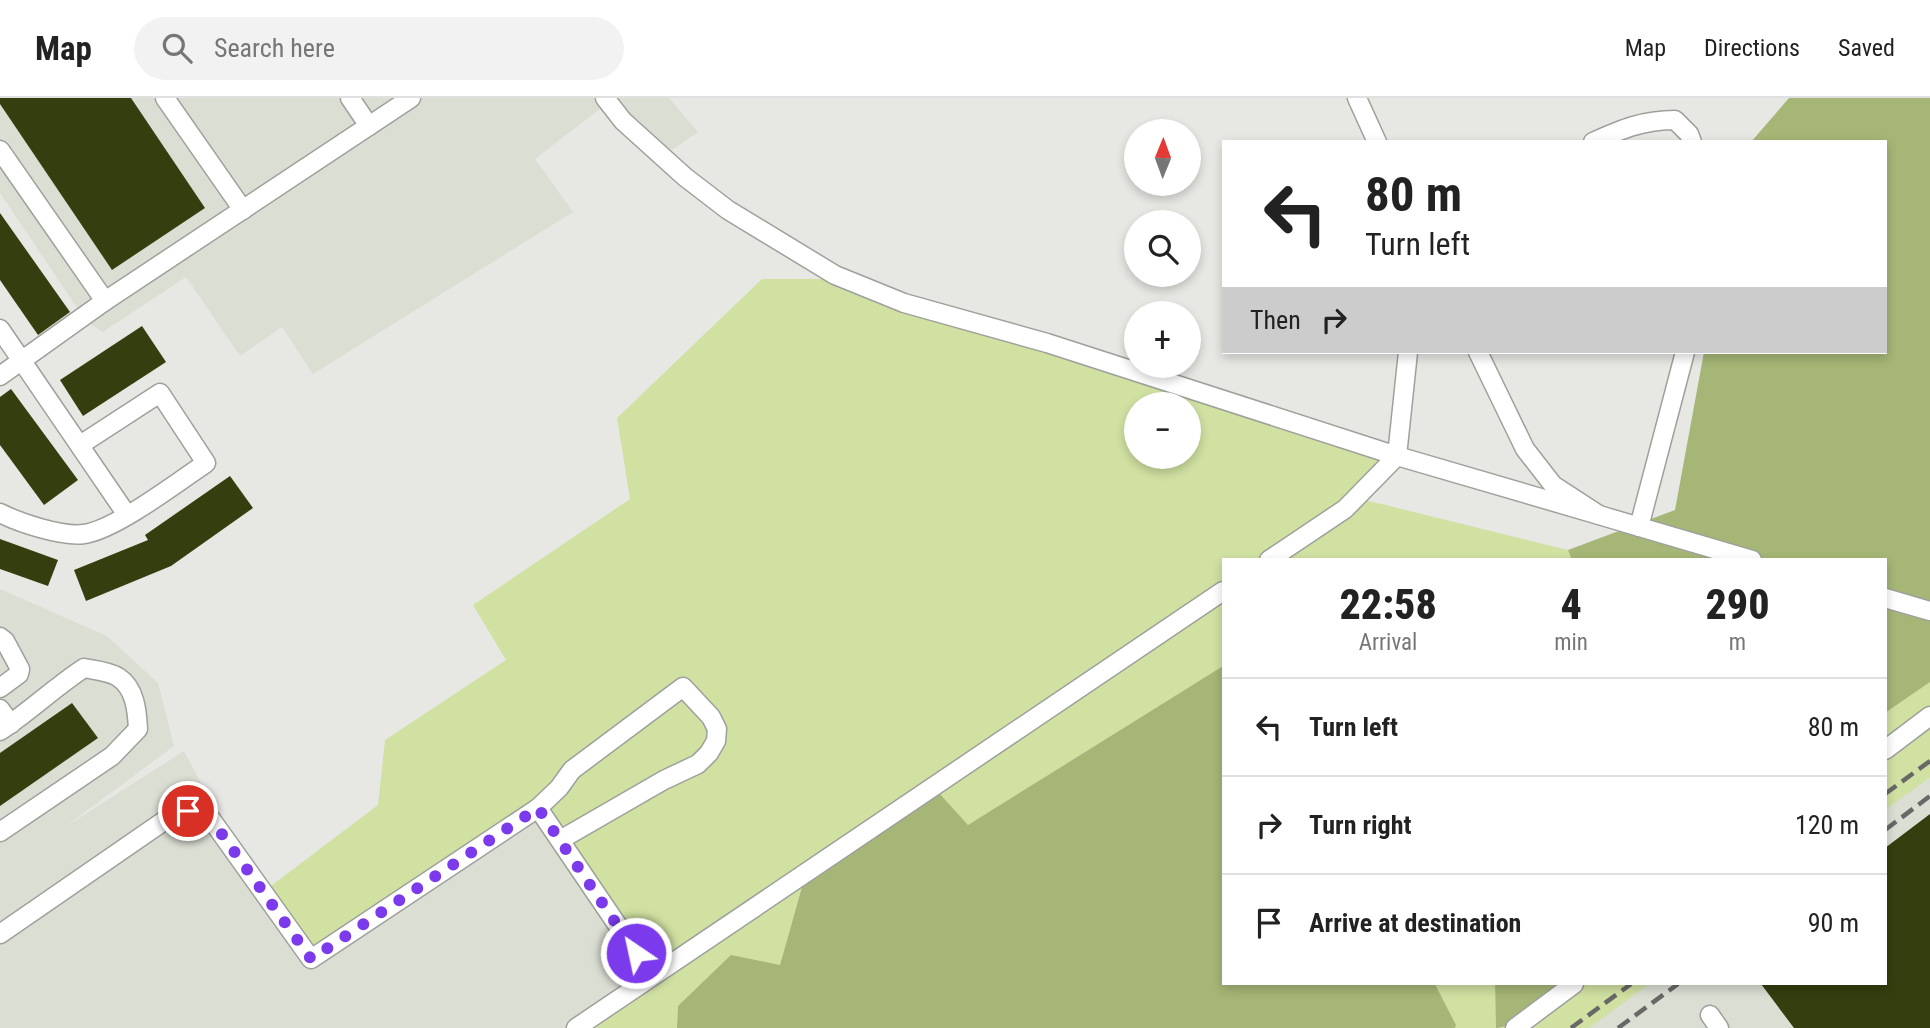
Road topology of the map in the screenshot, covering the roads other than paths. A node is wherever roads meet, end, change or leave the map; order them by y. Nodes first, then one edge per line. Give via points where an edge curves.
1 (166, 98) edge
2 (350, 98) edge
3 (411, 98) edge
4 (605, 98) edge
5 (1357, 98) edge
6 (369, 126) junction
7 (1376, 140) edge
8 (1597, 140) edge
9 (1691, 140) edge
10 (0, 150) edge
11 (243, 210) junction
12 (106, 301) junction
13 (0, 329) edge
14 (1408, 354) edge
15 (1479, 354) edge
16 (1684, 354) edge
17 (22, 361) junction
18 (0, 376) edge
19 (79, 445) junction
20 (1397, 456) junction
21 (0, 513) edge
22 (127, 515) junction
23 (1600, 515) junction
24 (1639, 527) junction
25 (1272, 558) edge
26 (1745, 558) edge
27 (1222, 592) edge
28 (1887, 599) edge
29 (1930, 611) edge
30 (0, 637) edge
31 (0, 688) edge
32 (0, 709) edge
33 (1930, 716) edge
34 (6, 728) edge
35 (1887, 748) edge
36 (538, 808) junction
37 (0, 832) edge
38 (560, 840) junction
39 (0, 934) edge
40 (652, 976) junction
41 (1573, 985) edge
42 (576, 1028) edge
43 (1515, 1028) edge

1 - 11 lane
2 - 6 lane
3 - 6 lane
4 - 20 lane via 623,121 685,177 728,210 835,275 904,303 1047,343
5 - 7 lane
6 - 11 lane
8 - 9 lane via 1629,125 1675,120
10 - 12 lane
11 - 12 lane
12 - 17 lane
13 - 17 lane
14 - 20 lane
15 - 23 lane via 1525,449 1553,485
16 - 24 lane
17 - 18 lane
17 - 19 lane
19 - 22 lane
19 - 22 lane via 160,393 206,463
20 - 23 lane
20 - 25 lane via 1345,509
21 - 22 lane via 61,534 85,534
23 - 24 lane
24 - 26 lane
27 - 40 lane
28 - 29 lane
30 - 31 lane via 20,669
32 - 34 lane
33 - 35 lane
34 - 37 lane via 84,668 117,676 130,688 137,709 138,729 112,756
36 - 38 lane
36 - 38 lane via 572,770 682,687 711,718 718,729 716,741 698,764
36 - 39 lane via 311,959 211,819 188,811 174,814
38 - 40 lane
40 - 42 lane
41 - 43 lane

